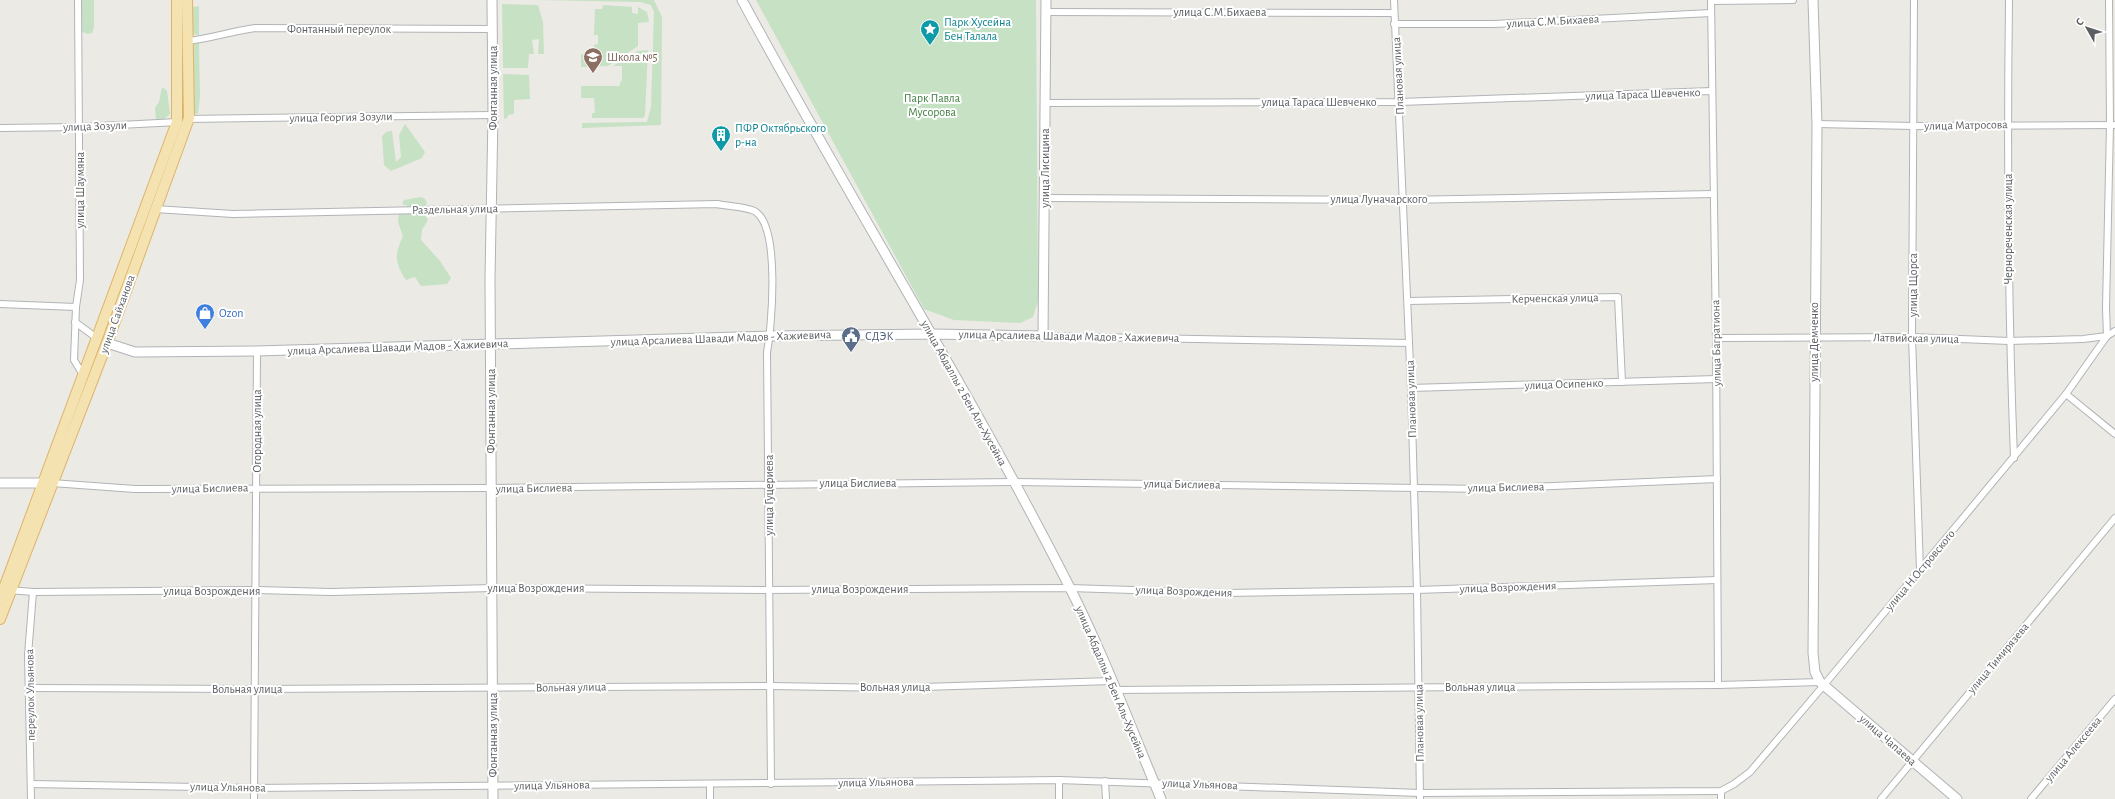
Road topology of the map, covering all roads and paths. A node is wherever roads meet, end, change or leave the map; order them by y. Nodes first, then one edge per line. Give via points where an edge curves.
1 (78, 0) edge
2 (177, 0) edge
3 (187, 0) edge
4 (492, 0) edge
5 (742, 0) edge
6 (1046, 0) edge
7 (1394, 0) edge
8 (1711, 0) edge
9 (1793, 0) edge
10 (1813, 0) edge
11 (1914, 0) edge
12 (2009, 0) edge
13 (2109, 0) edge
14 (1046, 12) junction
15 (1394, 13) junction
16 (1711, 13) junction
17 (1394, 24) junction
18 (493, 29) junction
19 (187, 40) junction
20 (1712, 91) junction
21 (1400, 102) junction
22 (1046, 103) junction
23 (493, 115) junction
24 (189, 118) junction
25 (178, 122) junction
26 (1816, 124) junction
27 (2008, 124) junction
28 (2112, 125) edge
29 (1914, 126) junction
30 (80, 127) junction
31 (0, 128) edge
32 (1713, 194) junction
33 (1045, 198) junction
34 (1404, 200) junction
35 (491, 208) junction
36 (156, 209) junction
37 (755, 211) joint
38 (1408, 302) junction
39 (0, 304) edge
40 (76, 307) junction
41 (75, 322) junction
42 (2115, 332) edge
43 (931, 334) junction
44 (770, 336) junction
45 (1043, 336) junction
46 (2107, 336) junction
47 (1912, 337) junction
48 (97, 338) junction
49 (1716, 338) junction
50 (1814, 338) junction
51 (2009, 341) junction
52 (1409, 342) junction
53 (107, 343) junction
54 (492, 344) junction
55 (257, 351) junction
56 (83, 376) junction
57 (1716, 379) junction
58 (1622, 382) junction
59 (1411, 388) junction
60 (2066, 394) junction
61 (2115, 434) edge
62 (2014, 458) junction
63 (1716, 479) junction
64 (0, 482) edge
65 (1013, 482) junction
66 (48, 483) junction
67 (769, 484) junction
68 (1414, 487) junction
69 (257, 488) junction
70 (491, 488) junction
71 (2115, 518) edge
72 (1920, 570) junction
73 (1717, 580) junction
74 (493, 588) junction
75 (1070, 588) junction
76 (257, 590) junction
77 (768, 590) junction
78 (1417, 590) junction
79 (33, 592) junction
80 (5, 593) edge
81 (0, 619) edge
82 (1822, 684) junction
83 (1114, 685) junction
84 (1718, 685) junction
85 (771, 686) junction
86 (1419, 687) junction
87 (30, 688) junction
88 (493, 688) junction
89 (256, 689) junction
90 (2115, 699) edge
91 (1912, 761) junction
92 (1059, 780) junction
93 (1106, 781) junction
94 (1154, 783) junction
95 (31, 784) junction
96 (710, 784) junction
97 (771, 784) junction
98 (493, 785) junction
99 (254, 788) junction
100 (1721, 791) junction
101 (1420, 796) edge
102 (31, 799) edge
103 (254, 799) edge
104 (493, 799) edge
105 (710, 799) edge
106 (1059, 799) edge
107 (1106, 799) edge
108 (1161, 799) edge
109 (1721, 799) edge
110 (1881, 799) edge
111 (1957, 799) edge
112 (2031, 799) edge

1 - 30 street, улица Шаумяна
2 - 25 main road, улица Сайханова
3 - 19 main road, улица Сайханова
4 - 18 street, Фонтанная улица
5 - 43 street, улица Абдаллы 2 Бен Аль-Хусейна via 804,114
6 - 14 street, улица Лисицина
7 - 15 street, Плановая улица
8 - 9 street
8 - 16 street, улица Багратиона
10 - 26 street, улица Демченко
11 - 29 street, улица Щорса
12 - 27 street, Чернореченская улица
13 - 28 street
14 - 15 street, улица С.М.Бихаева
14 - 22 street, улица Лисицина
15 - 17 street, Плановая улица
16 - 17 street, улица С.М.Бихаева via 1494,24
16 - 20 street, улица Багратиона
17 - 21 street, Плановая улица
18 - 19 street, Фонтанный переулок via 255,28 202,40
18 - 23 street, Фонтанная улица
19 - 24 main road, улица Сайханова
20 - 21 street, улица Тараса Шевченко
20 - 32 street, улица Багратиона
21 - 22 street, улица Тараса Шевченко
21 - 34 street, Плановая улица
22 - 33 street, улица Лисицина
23 - 24 street, улица Георгия Зозули
23 - 35 street, Фонтанная улица
24 - 25 street, улица Зозули
24 - 36 main road, улица Сайханова
25 - 30 street, улица Зозули
25 - 48 main road, улица Сайханова
26 - 29 street, улица Матросова
26 - 50 street, улица Демченко
27 - 28 street, улица Матросова
27 - 29 street, улица Матросова
27 - 51 street, Чернореченская улица
28 - 46 street
29 - 47 street, улица Щорса
30 - 31 street, улица Зозули
30 - 40 street, улица Шаумяна via 80,280
32 - 34 street, улица Луначарского
32 - 49 street, улица Багратиона
33 - 34 street, улица Луначарского
33 - 45 street, улица Лисицина
34 - 38 street, Плановая улица
35 - 36 street, Раздельная улица via 233,214
35 - 37 street, Раздельная улица via 717,204
35 - 54 street, Фонтанная улица
36 - 53 main road, улица Сайханова
37 - 44 street, улица Гуцериева via 768,231 772,295
38 - 52 street, Плановая улица
38 - 58 street, Керченская улица via 1618,297
39 - 40 street
40 - 41 street, улица Шаумяна
41 - 48 street
41 - 56 street, улица Шаумяна via 74,360
42 - 46 street, Латвийская улица
43 - 44 street, улица Арсалиева Шавади Мадов - Хажиевича
43 - 45 street, улица Арсалиева Шавади Мадов - Хажиевича
43 - 65 street, улица Абдаллы 2 Бен Аль-Хусейна
44 - 54 street, улица Арсалиева Шавади Мадов - Хажиевича
44 - 67 street, улица Гуцериева via 767,352
45 - 52 street, улица Арсалиева Шавади Мадов - Хажиевича
46 - 51 street, Латвийская улица
46 - 60 street, улица Н.Островского
47 - 50 street, Латвийская улица
47 - 51 street, Латвийская улица
47 - 72 street, улица Щорса
48 - 53 street
48 - 56 main road, улица Сайханова
49 - 50 street, Латвийская улица
49 - 57 street, улица Багратиона
50 - 82 street, улица Демченко via 1813,653 1815,672
51 - 62 street, Чернореченская улица
52 - 59 street, Плановая улица
53 - 55 street, улица Арсалиева Шавади Мадов - Хажиевича via 135,352
53 - 66 main road, улица Сайханова
54 - 55 street, улица Арсалиева Шавади Мадов - Хажиевича
54 - 70 street, Фонтанная улица
55 - 69 street, Огородная улица
56 - 66 main road, улица Сайханова
57 - 58 street, улица Осипенко
57 - 63 street, улица Багратиона
58 - 59 street, улица Осипенко
59 - 68 street, Плановая улица
60 - 61 street
60 - 62 street, улица Н.Островского
62 - 72 street, улица Н.Островского
63 - 68 street, улица Бислиева via 1485,488
63 - 73 street, улица Багратиона
64 - 66 street, улица Бислиева
65 - 67 street, улица Бислиева
65 - 68 street, улица Бислиева
65 - 75 street, улица Абдаллы 2 Бен Аль-Хусейна
66 - 69 street, улица Бислиева via 136,489
66 - 80 main road, улица Сайханова
67 - 70 street, улица Бислиева
67 - 77 street, улица Гуцериева
68 - 78 street, Плановая улица
69 - 70 street, улица Бислиева
69 - 76 street, Огородная улица
70 - 74 street, Фонтанная улица
71 - 91 street, улица Тимирязева
72 - 82 street, улица Н.Островского
73 - 78 street, улица Возрождения
73 - 84 street, улица Багратиона
74 - 76 street, улица Возрождения via 331,592
74 - 77 street, улица Возрождения
74 - 88 street, Фонтанная улица
75 - 77 street, улица Возрождения
75 - 78 street, улица Возрождения via 1226,593
75 - 83 street, улица Абдаллы 2 Бен Аль-Хусейна
76 - 79 street, улица Возрождения
76 - 89 street, Огородная улица
77 - 85 street, улица Гуцериева
78 - 86 street, Плановая улица
79 - 80 street, улица Возрождения
79 - 87 street, переулок Ульянова via 28,655
80 - 81 main road, улица Сайханова
82 - 84 street, Вольная улица
82 - 91 street, улица Чапаева
82 - 100 street, улица Н.Островского via 1750,772
83 - 85 street, Вольная улица via 892,688
83 - 86 street, Вольная улица
83 - 94 street, улица Абдаллы 2 Бен Аль-Хусейна
84 - 86 street, Вольная улица
85 - 88 street, Вольная улица
85 - 97 street, улица Гуцериева
86 - 101 street, Плановая улица
87 - 89 street, Вольная улица
87 - 95 street, переулок Ульянова
88 - 89 street, Вольная улица
88 - 98 street, Фонтанная улица
89 - 99 street, Огородная улица
90 - 112 street, улица Алексеева
91 - 110 street, улица Тимирязева
91 - 111 street, улица Чапаева
92 - 93 street, улица Ульянова
92 - 97 street, улица Ульянова
92 - 106 street
93 - 94 street, улица Ульянова
93 - 107 street
94 - 101 street, улица Ульянова
94 - 108 street, улица Абдаллы 2 Бен Аль-Хусейна
95 - 99 street, улица Ульянова
95 - 102 street, переулок Ульянова
96 - 97 street, улица Ульянова
96 - 98 street, улица Ульянова
96 - 105 street
98 - 99 street, улица Ульянова
98 - 104 street, Фонтанная улица
99 - 103 street, Огородная улица
100 - 101 street, улица Ульянова
100 - 109 street

